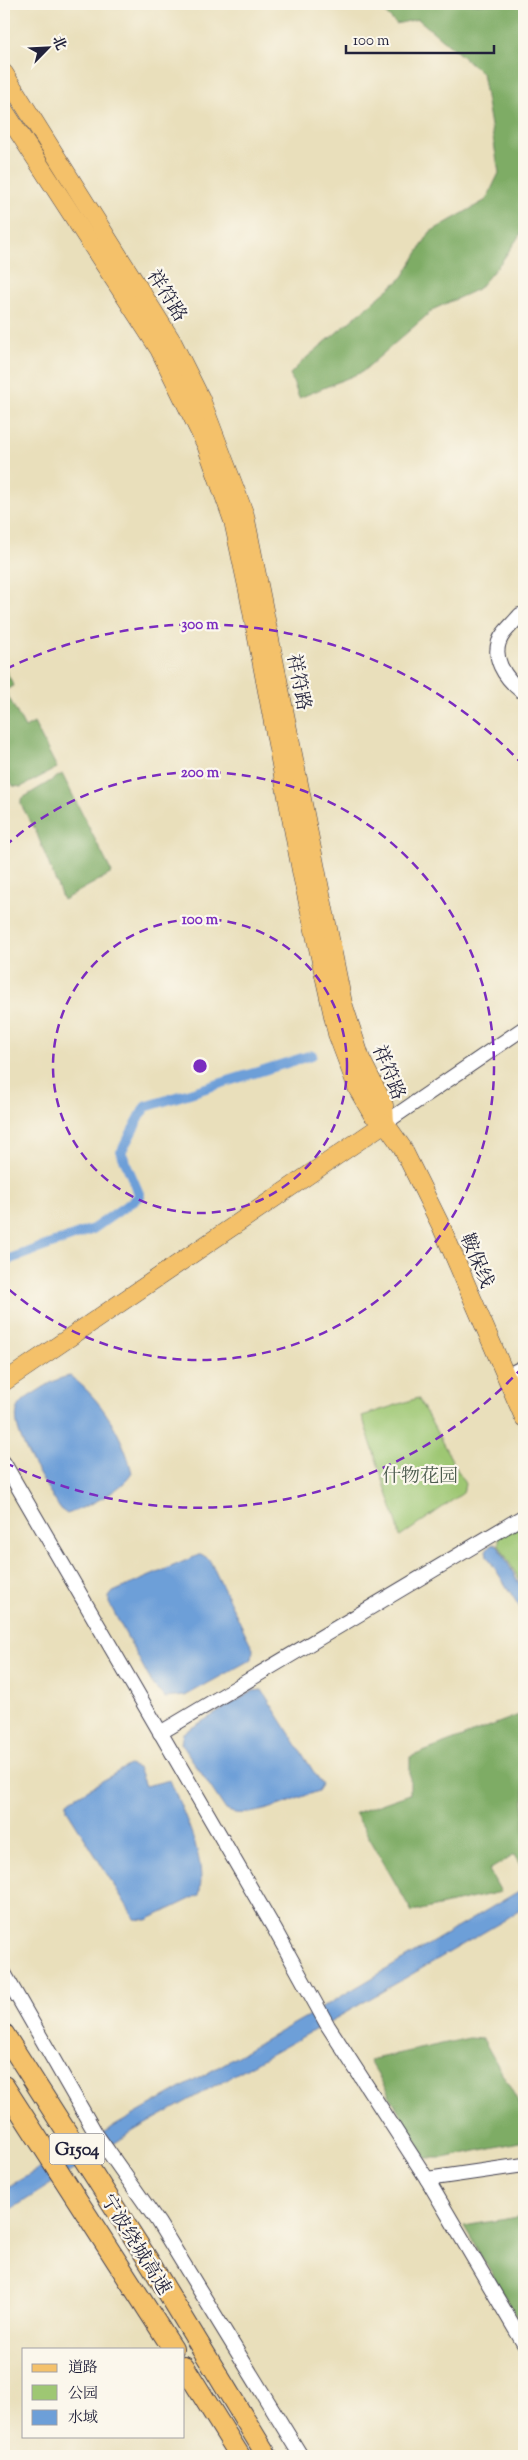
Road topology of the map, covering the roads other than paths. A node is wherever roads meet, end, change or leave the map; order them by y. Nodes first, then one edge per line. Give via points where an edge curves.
1 (4, 73) edge
2 (4, 110) edge
3 (520, 615) dead end
4 (524, 693) edge
5 (524, 1028) edge
6 (385, 1123) junction
7 (524, 1367) edge
8 (506, 1376) junction
9 (4, 1382) edge
10 (524, 1418) edge
11 (4, 1463) edge
12 (524, 1516) edge
13 (160, 1733) junction
14 (4, 1974) edge
15 (4, 2034) edge
16 (4, 2086) edge
17 (524, 2165) edge
18 (427, 2179) junction
19 (126, 2275) junction
20 (524, 2344) edge
21 (166, 2348) edge
22 (172, 2348) edge
23 (185, 2368) edge
24 (185, 2381) edge
25 (226, 2456) edge
26 (240, 2456) edge
27 (267, 2456) edge
28 (300, 2456) edge

1 - 6 main road, 祥符路 via 172,341 201,399 245,515 343,1003 361,1059 384,1105
2 - 6 main road, 祥符路 via 159,349 206,445 233,521 334,1026 358,1090 372,1114
3 - 4 street via 503,634 498,655 510,682
5 - 6 street
6 - 8 main road, 鞍保线 via 402,1147 441,1226
6 - 9 main road
7 - 8 street
8 - 10 main road, 鞍保线
11 - 13 street
12 - 13 street
13 - 18 street via 328,2026
14 - 28 street via 108,2154 158,2222
15 - 27 highway, 宁波绕城高速 / G1504 via 150,2263
16 - 19 highway, 宁波绕城高速 / G1504
17 - 18 street
18 - 20 street
19 - 21 highway
19 - 22 highway, 宁波绕城高速 / G1504
23 - 26 highway
24 - 25 highway

